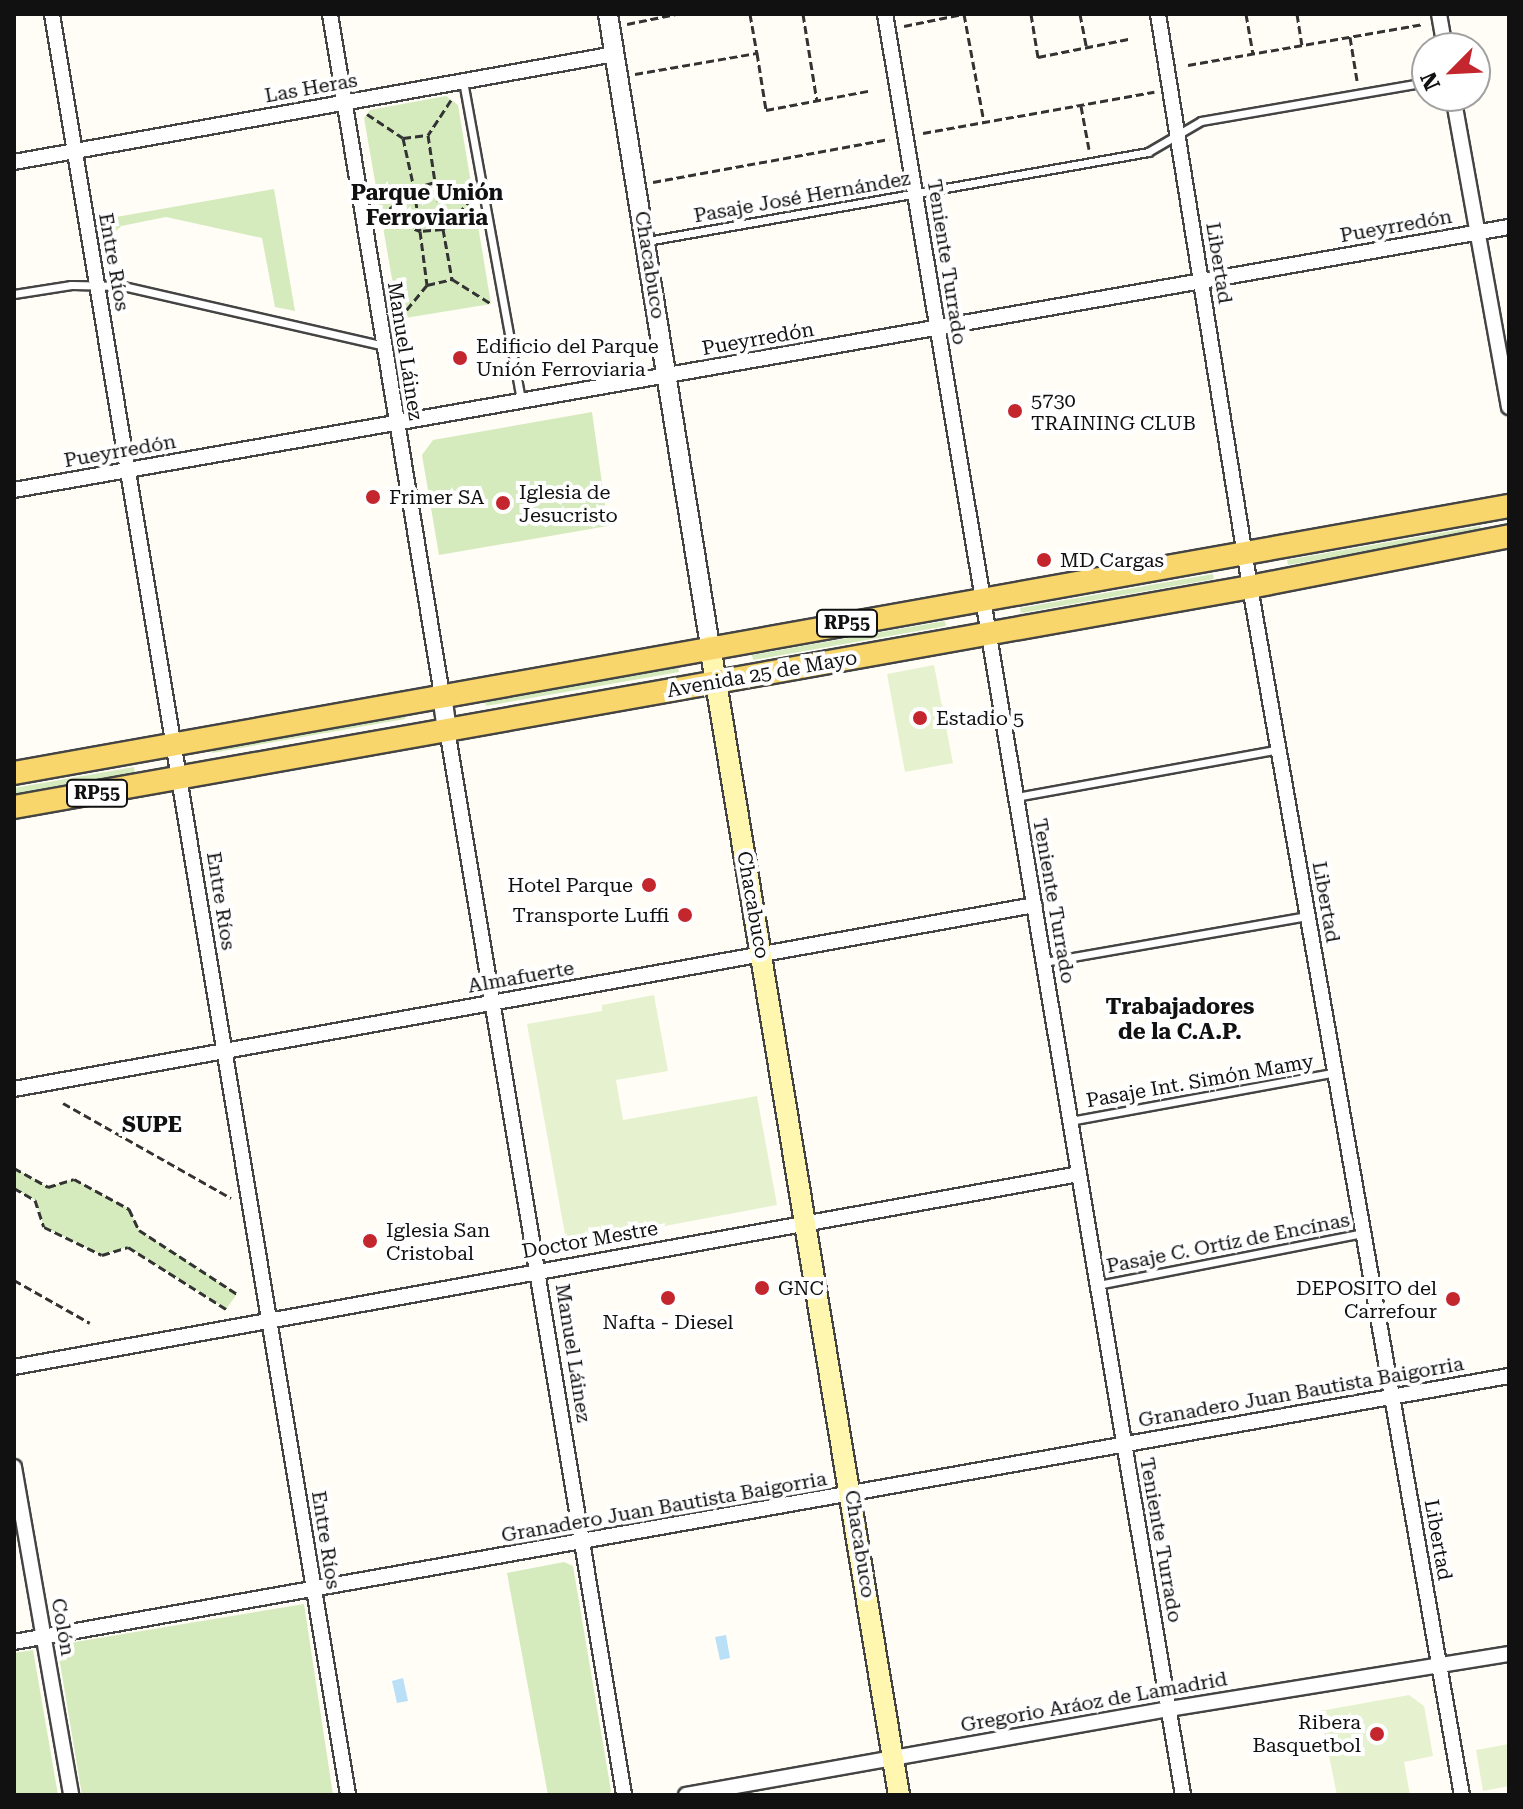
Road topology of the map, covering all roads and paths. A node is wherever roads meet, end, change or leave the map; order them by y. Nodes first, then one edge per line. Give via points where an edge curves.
1 (52, 14) edge
2 (330, 14) edge
3 (608, 14) edge
4 (676, 14) edge
5 (750, 14) edge
6 (803, 14) edge
7 (885, 14) edge
8 (964, 14) edge
9 (1031, 14) edge
10 (1080, 14) edge
11 (1158, 14) edge
12 (1246, 14) edge
13 (1297, 14) edge
14 (627, 24) dead end
15 (1423, 24) dead end
16 (904, 26) dead end
17 (1350, 36) junction
18 (1128, 39) dead end
19 (1302, 45) junction
20 (1086, 47) junction
21 (757, 53) junction
22 (1253, 53) junction
23 (615, 54) junction
24 (1188, 65) dead end
25 (635, 74) dead end
26 (463, 81) junction
27 (1357, 84) dead end
28 (1411, 85) edge
29 (868, 91) dead end
30 (1154, 92) dead end
31 (451, 100) dead end
32 (817, 101) junction
33 (345, 103) junction
34 (1081, 106) junction
35 (1456, 112) edge
36 (367, 114) dead end
37 (984, 122) junction
38 (923, 133) dead end
39 (1178, 133) junction
40 (428, 135) junction
41 (403, 138) junction
42 (891, 139) dead end
43 (1089, 149) dead end
44 (75, 151) junction
45 (14, 162) edge
46 (435, 182) junction
47 (653, 182) dead end
48 (414, 188) junction
49 (915, 194) junction
50 (1509, 227) edge
51 (443, 229) junction
52 (420, 231) junction
53 (1478, 232) junction
54 (647, 241) junction
55 (452, 279) junction
56 (1202, 280) junction
57 (98, 284) junction
58 (427, 285) junction
59 (14, 294) edge
60 (491, 304) dead end
61 (399, 319) dead end
62 (937, 328) junction
63 (384, 346) junction
64 (667, 376) junction
65 (521, 401) junction
66 (1509, 407) edge
67 (397, 422) junction
68 (128, 470) junction
69 (14, 490) edge
70 (1509, 506) edge
71 (1509, 536) edge
72 (1246, 555) junction
73 (1250, 587) junction
74 (985, 599) junction
75 (989, 634) junction
76 (710, 646) junction
77 (714, 682) junction
78 (442, 695) junction
79 (447, 729) junction
80 (173, 744) junction
81 (1279, 749) junction
82 (14, 773) edge
83 (180, 779) junction
84 (1016, 797) junction
85 (14, 807) edge
86 (1035, 905) junction
87 (1308, 916) junction
88 (762, 953) junction
89 (1044, 962) junction
90 (494, 1002) junction
91 (226, 1052) junction
92 (1336, 1072) junction
93 (14, 1089) edge
94 (63, 1103) dead end
95 (1070, 1121) junction
96 (14, 1168) edge
97 (1079, 1174) junction
98 (14, 1188) edge
99 (231, 1198) dead end
100 (807, 1221) junction
101 (1364, 1233) junction
102 (540, 1270) junction
103 (14, 1280) edge
104 (1098, 1285) junction
105 (237, 1294) dead end
106 (226, 1309) dead end
107 (269, 1318) junction
108 (90, 1323) dead end
109 (14, 1367) edge
110 (1509, 1376) edge
111 (1393, 1396) junction
112 (1124, 1444) junction
113 (14, 1467) edge
114 (852, 1493) junction
115 (581, 1540) junction
116 (314, 1589) junction
117 (44, 1637) junction
118 (14, 1642) edge
119 (1509, 1654) edge
120 (1440, 1666) junction
121 (1169, 1709) junction
122 (894, 1757) junction
123 (71, 1795) edge
124 (348, 1795) edge
125 (624, 1795) edge
126 (686, 1795) edge
127 (899, 1795) edge
128 (1183, 1795) edge
129 (1462, 1795) edge

1 - 44 street, Entre Ríos
2 - 33 street, Manuel Láinez
3 - 23 street, Chacabuco
4 - 14 path
5 - 21 path
6 - 32 path
7 - 49 street, Teniente Turrado
8 - 16 path
8 - 37 path
9 - 20 path via 1038,57
10 - 20 path
11 - 39 street, Libertad
12 - 22 path
13 - 19 path
15 - 17 path
17 - 19 path
17 - 27 path
18 - 20 path
19 - 22 path
21 - 25 path
21 - 32 path via 766,110
22 - 24 path
23 - 26 street, Las Heras
23 - 54 street, Chacabuco
26 - 33 street, Las Heras
26 - 65 lane
28 - 39 lane, Pasaje José Hernández via 1201,121
29 - 32 path
30 - 34 path
31 - 40 path
33 - 44 street, Las Heras
33 - 63 street, Manuel Láinez
34 - 37 path
34 - 43 path
35 - 53 street
36 - 41 path
37 - 38 path
39 - 49 lane, Pasaje José Hernández via 1148,152
39 - 56 street, Libertad
40 - 41 path
40 - 46 path
41 - 48 path
42 - 47 path
44 - 45 street, Las Heras
44 - 57 street, Entre Ríos
46 - 48 path
46 - 51 path
46 - 51 path via 472,199
48 - 52 path
48 - 52 path via 381,216
49 - 54 lane, Pasaje José Hernández
49 - 62 street, Teniente Turrado
50 - 53 street, Pueyrredón
51 - 52 path
51 - 55 path
52 - 58 path
53 - 56 street, Pueyrredón
53 - 66 street
54 - 64 street, Chacabuco
55 - 58 path
55 - 60 path
56 - 62 street, Pueyrredón
56 - 72 street, Libertad
57 - 59 lane
57 - 63 lane
57 - 68 street, Entre Ríos
58 - 61 path
62 - 64 street, Pueyrredón
62 - 74 street, Teniente Turrado
63 - 67 street, Manuel Láinez
64 - 65 street, Pueyrredón
64 - 76 street, Chacabuco
65 - 67 street, Pueyrredón
67 - 68 street, Pueyrredón
67 - 78 street, Manuel Láinez
68 - 69 street, Pueyrredón
68 - 80 street, Entre Ríos
70 - 72 main road, Avenida 25 de Mayo / RP55
71 - 73 main road, Avenida 25 de Mayo / RP55
72 - 73 street, Libertad
72 - 74 main road, Avenida 25 de Mayo / RP55
73 - 75 main road, Avenida 25 de Mayo / RP55
73 - 81 street, Libertad
74 - 75 street, Teniente Turrado
74 - 76 main road, Avenida 25 de Mayo / RP55
75 - 77 main road, Avenida 25 de Mayo / RP55
75 - 84 street, Teniente Turrado
76 - 77 main road, Chacabuco
76 - 78 main road, Avenida 25 de Mayo / RP55
77 - 79 main road, Avenida 25 de Mayo / RP55
77 - 88 main road, Chacabuco
78 - 79 street
78 - 80 main road, Avenida 25 de Mayo / RP55
79 - 83 main road, Avenida 25 de Mayo / RP55
79 - 90 street, Manuel Láinez
80 - 82 main road, Avenida 25 de Mayo / RP55
80 - 83 street, Entre Ríos
81 - 84 lane
81 - 87 street, Libertad
83 - 85 main road, Avenida 25 de Mayo / RP55
83 - 91 street, Entre Ríos
84 - 86 street, Teniente Turrado
86 - 88 street, Almafuerte
86 - 89 street, Teniente Turrado
87 - 89 lane
87 - 92 street, Libertad
88 - 90 street, Almafuerte
88 - 100 main road, Chacabuco
89 - 95 street, Teniente Turrado
90 - 91 street, Almafuerte
90 - 102 street, Manuel Láinez
91 - 93 street, Almafuerte
91 - 107 street, Entre Ríos
92 - 95 lane, Pasaje Int. Simón Mamy
92 - 101 street, Libertad
94 - 99 path
95 - 97 street, Teniente Turrado
96 - 105 path via 48,1187 74,1179 129,1209 139,1230
97 - 100 street, Doctor Mestre
97 - 104 street, Teniente Turrado
98 - 106 path via 35,1200 44,1227 102,1255 128,1247
100 - 102 street, Doctor Mestre
100 - 114 main road, Chacabuco
101 - 104 lane, Pasaje C. Ortíz de Encínas
101 - 111 street, Libertad
102 - 107 street, Doctor Mestre
102 - 115 street, Manuel Láinez
103 - 108 path
104 - 112 street, Teniente Turrado
107 - 109 street, Doctor Mestre
107 - 116 street, Entre Ríos
110 - 111 street, Granadero Juan Bautista Baigorria
111 - 112 street, Granadero Juan Bautista Baigorria
111 - 120 street, Libertad
112 - 114 street, Granadero Juan Bautista Baigorria
112 - 121 street, Teniente Turrado
113 - 117 street, Colón
114 - 115 street, Granadero Juan Bautista Baigorria
114 - 122 main road, Chacabuco
115 - 116 street, Granadero Juan Bautista Baigorria
115 - 125 street, Manuel Láinez
116 - 117 street, Granadero Juan Bautista Baigorria
116 - 124 street, Entre Ríos
117 - 118 street, Granadero Juan Bautista Baigorria
117 - 123 street, Colón
119 - 120 street, Gregorio Aráoz de Lamadrid
120 - 121 street, Gregorio Aráoz de Lamadrid
120 - 129 street, Libertad
121 - 122 street, Gregorio Aráoz de Lamadrid
121 - 128 street, Teniente Turrado
122 - 126 street, Gregorio Aráoz de Lamadrid
122 - 127 main road, Chacabuco

